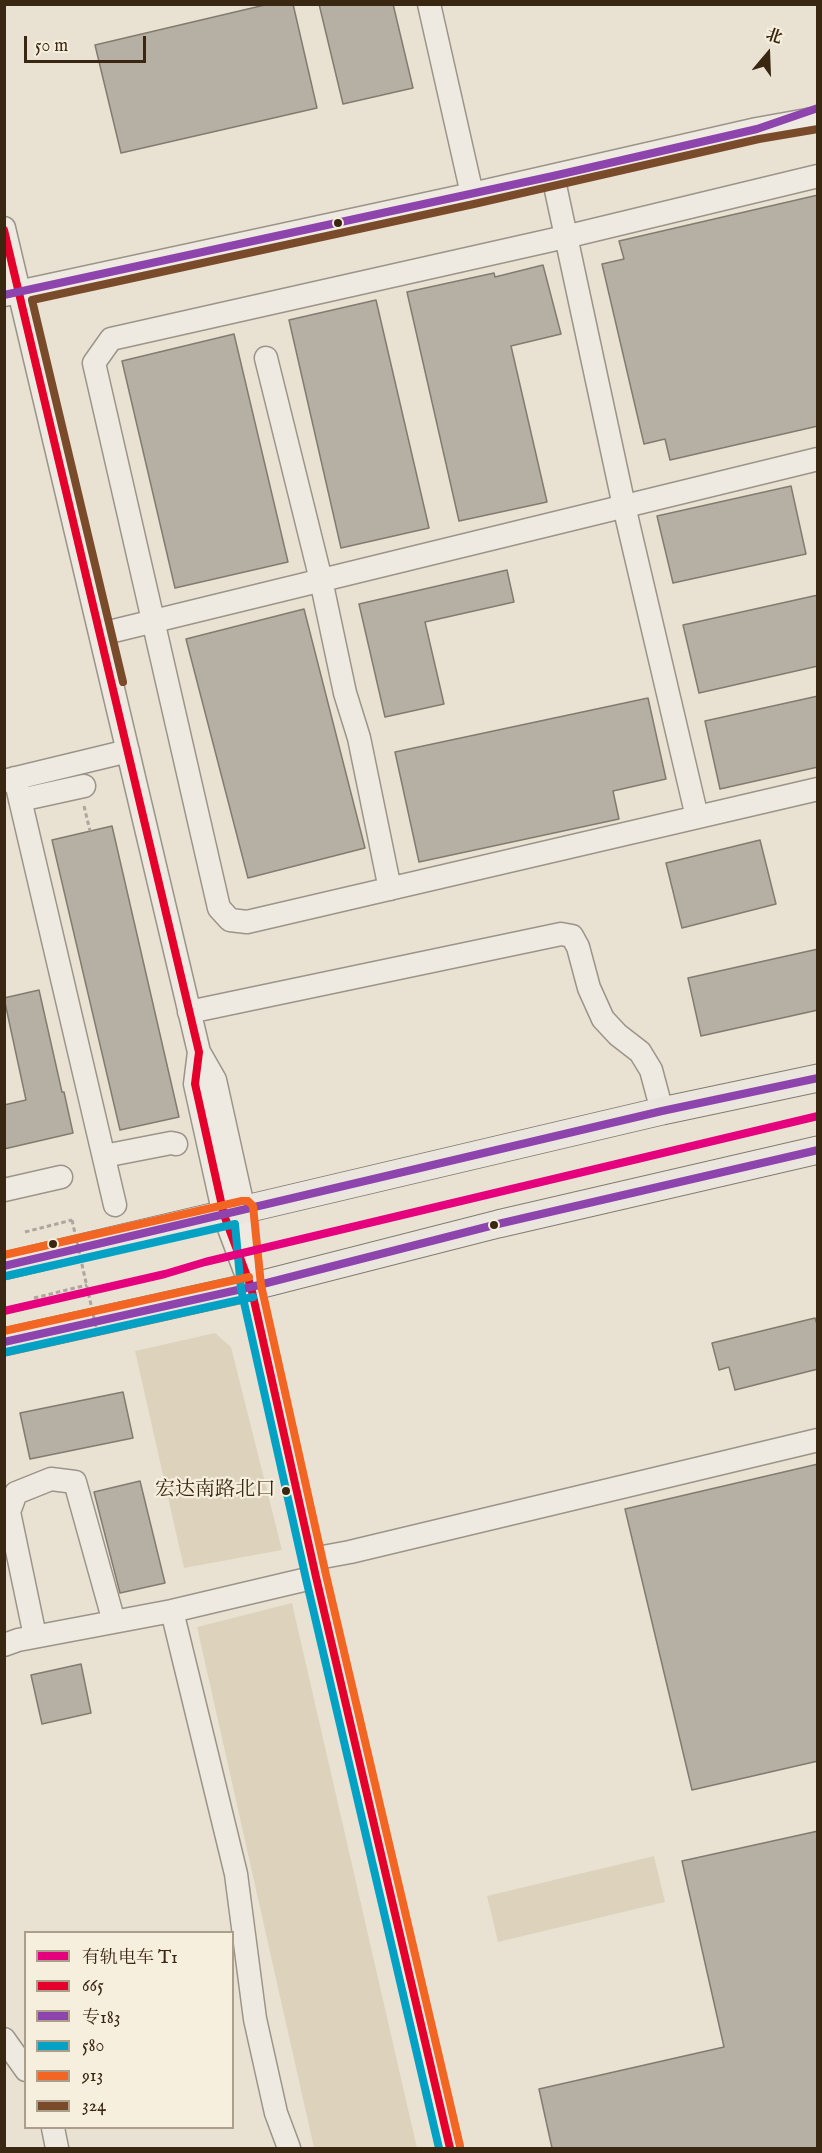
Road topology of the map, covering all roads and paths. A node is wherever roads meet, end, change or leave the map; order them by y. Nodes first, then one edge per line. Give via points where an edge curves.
1 (429, 4) edge
2 (818, 108) edge
3 (818, 118) edge
4 (757, 129) junction
5 (553, 176) junction
6 (818, 177) edge
7 (472, 195) junction
8 (4, 228) edge
9 (565, 237) junction
10 (12, 293) edge
11 (266, 358) dead end
12 (818, 459) edge
13 (624, 506) junction
14 (321, 580) junction
15 (153, 621) junction
16 (101, 634) junction
17 (128, 751) junction
18 (13, 786) edge
19 (82, 786) joint
20 (818, 789) edge
21 (698, 817) junction
22 (90, 831) dead end
23 (390, 889) junction
24 (189, 1012) junction
25 (818, 1078) edge
26 (662, 1112) junction
27 (176, 1144) dead end
28 (818, 1150) edge
29 (104, 1156) junction
30 (61, 1178) dead end
31 (4, 1190) edge
32 (115, 1205) dead end
33 (234, 1213) junction
34 (25, 1232) dead end
35 (4, 1266) edge
36 (87, 1285) junction
37 (251, 1287) junction
38 (34, 1298) dead end
39 (98, 1336) dead end
40 (4, 1342) edge
41 (818, 1440) edge
42 (314, 1568) junction
43 (172, 1611) junction
44 (114, 1622) junction
45 (34, 1636) junction
46 (4, 1645) edge
47 (4, 2039) edge
48 (24, 2067) edge
49 (53, 2129) edge
50 (57, 2148) edge
51 (289, 2148) edge
52 (450, 2148) edge

1 - 7 street
2 - 4 street
3 - 4 street
4 - 5 street
5 - 7 street
5 - 9 street
6 - 9 street
7 - 10 street
8 - 10 street
9 - 13 street
9 - 15 street via 111,339 94,363
10 - 16 street
11 - 14 street
12 - 13 street
13 - 14 street
13 - 21 street
14 - 15 street
14 - 23 street
15 - 16 street
15 - 23 street via 219,908 230,920 247,922
16 - 17 street
17 - 18 street
17 - 24 street
18 - 19 street
18 - 29 street
19 - 22 path
20 - 21 street
21 - 23 street
24 - 26 street via 561,934 572,936 603,1019 640,1052 651,1071
24 - 33 street via 199,1052 215,1080
25 - 26 main road
26 - 33 main road
27 - 29 street
28 - 37 main road via 498,1224
29 - 32 street
30 - 31 street
33 - 35 main road
33 - 37 street
34 - 36 path, bridge via 72,1220
36 - 38 path
36 - 39 path, bridge
37 - 40 main road
37 - 42 street
41 - 42 street via 350,1552
42 - 43 street
42 - 52 street
43 - 44 street
43 - 51 street via 236,1874 255,2019 276,2113
44 - 45 street
44 - 45 street via 75,1482 51,1479 16,1493 9,1512
45 - 46 street
47 - 48 street
49 - 50 street

